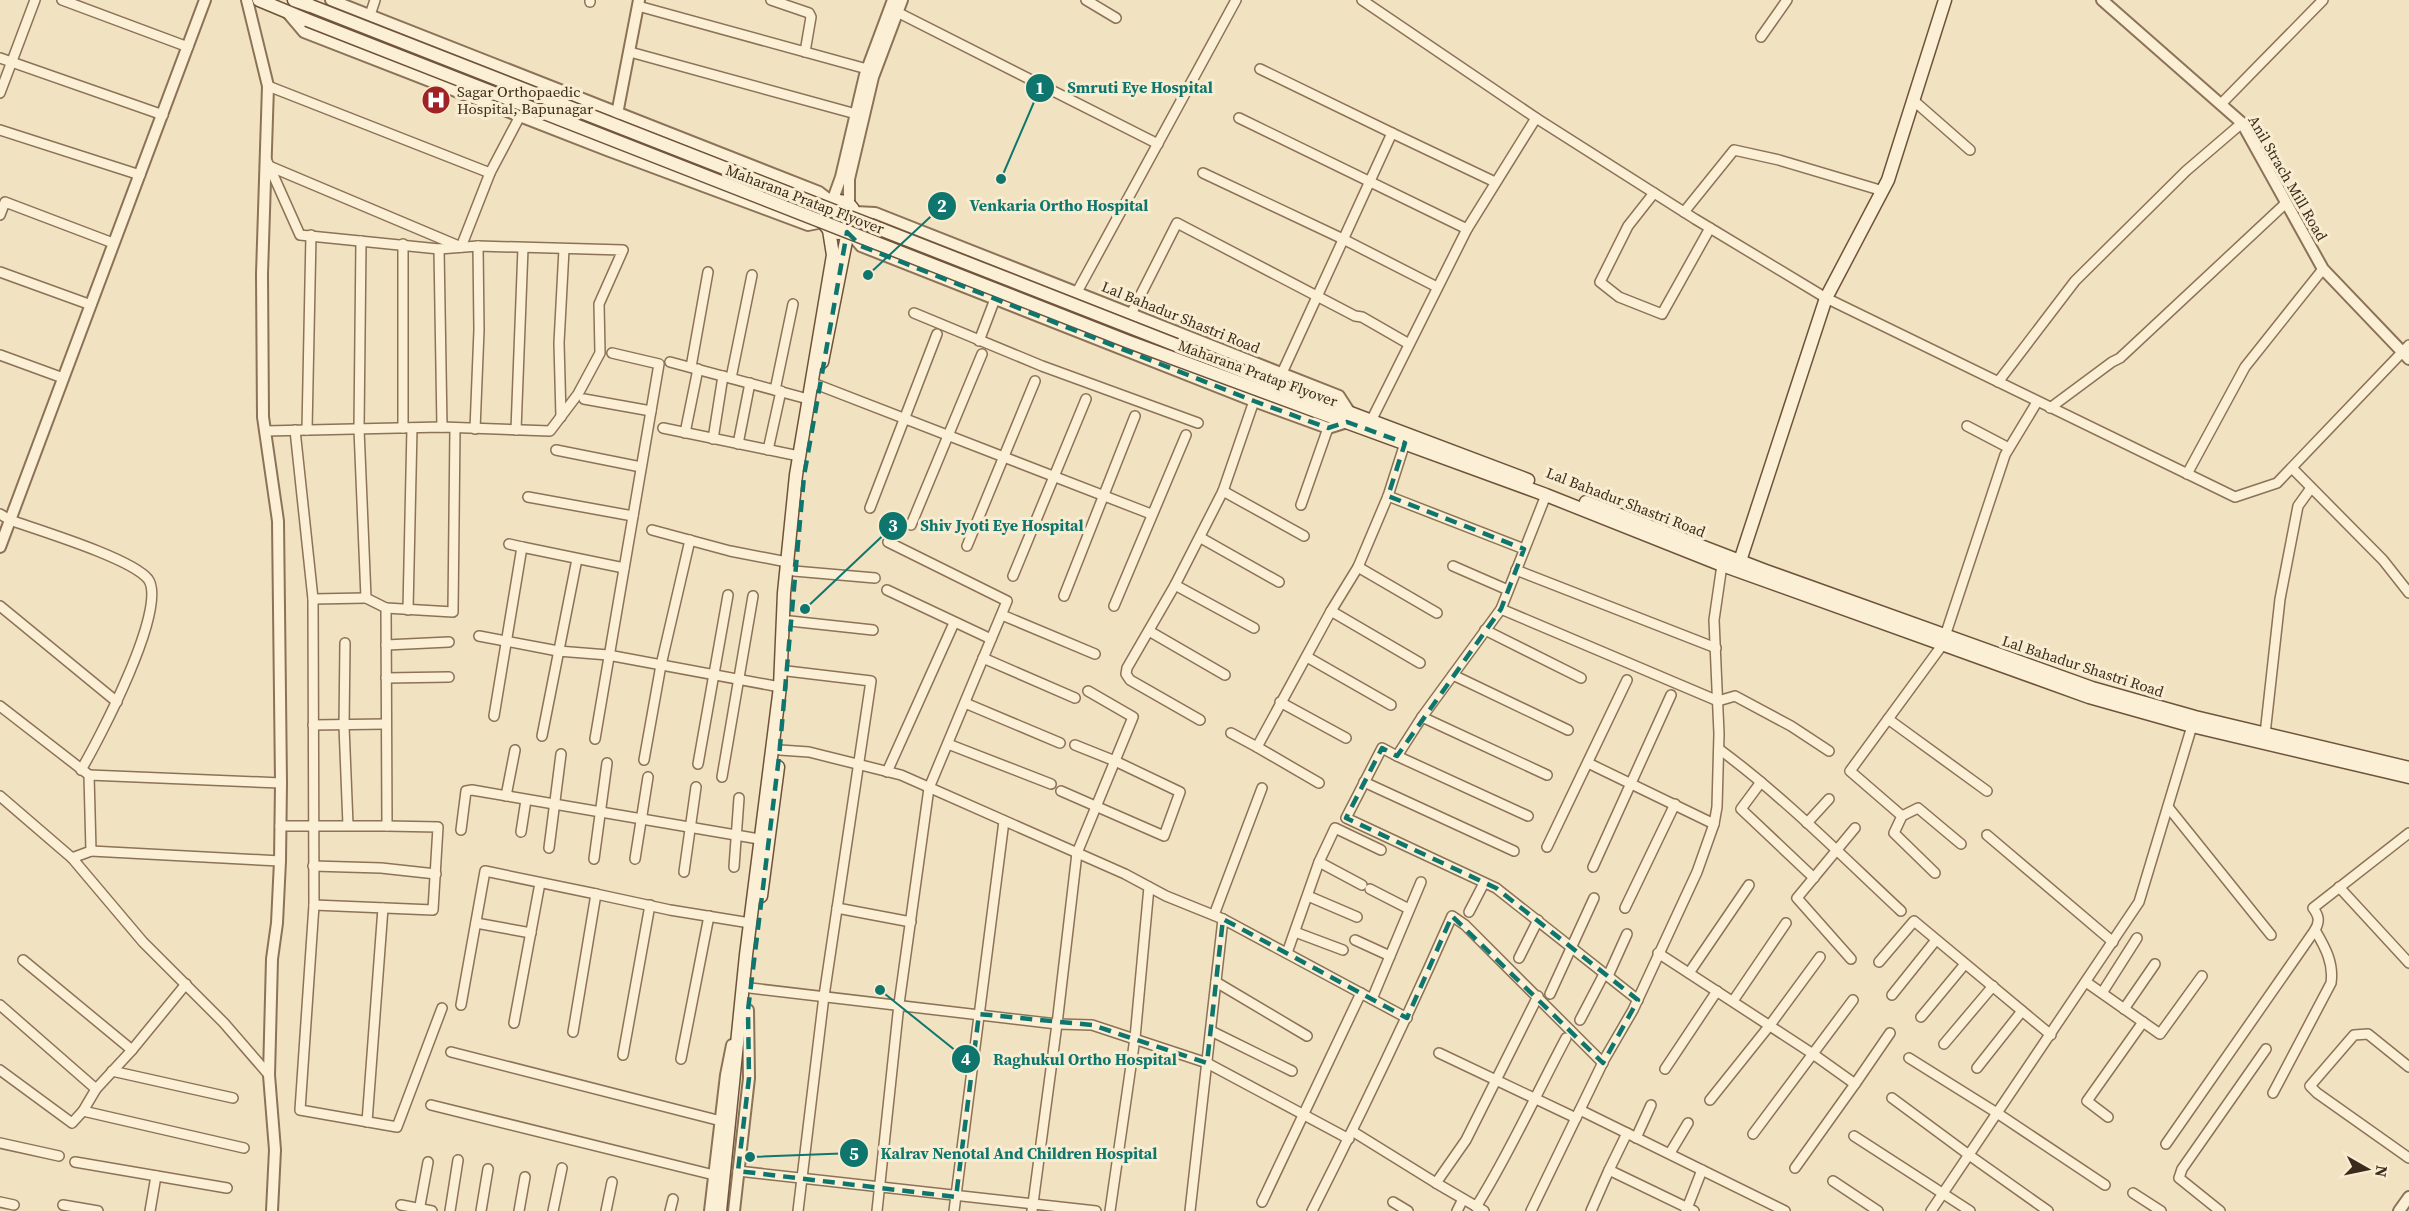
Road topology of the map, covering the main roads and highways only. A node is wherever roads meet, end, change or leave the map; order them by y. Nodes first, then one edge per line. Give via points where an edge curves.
1 (259, 0) edge
2 (294, 0) edge
3 (1945, 0) edge
4 (826, 226) junction
5 (848, 231) junction
6 (1317, 406) junction
7 (1349, 418) joint
8 (1369, 425) junction
9 (1739, 566) junction
10 (791, 567) junction
11 (1944, 640) junction
12 (776, 750) junction
13 (2409, 768) edge
14 (2409, 777) edge
15 (744, 1009) junction
16 (737, 1071) junction
17 (720, 1211) edge
18 (727, 1211) edge

1 - 6 main road, Maharana Pratap Flyover, bridge via 1118,337
2 - 6 main road, Maharana Pratap Flyover, bridge
3 - 9 main road via 1888,180 1826,298
4 - 5 main road via 838,233
4 - 5 main road via 824,211 840,200 852,208 854,225
4 - 10 main road via 833,255 799,456
5 - 10 main road via 818,385
6 - 7 main road, Maharana Pratap Flyover
7 - 8 main road, Lal Bahadur Shastri Road
8 - 9 main road, Lal Bahadur Shastri Road
8 - 9 main road via 1406,443 1722,565
9 - 11 main road, Lal Bahadur Shastri Road
10 - 12 main road
10 - 12 main road via 787,671
11 - 13 main road, Lal Bahadur Shastri Road via 2195,717
11 - 14 main road via 2089,697 2192,726
12 - 15 main road via 750,988
12 - 15 main road via 759,839
15 - 16 main road
16 - 17 main road
16 - 18 main road

